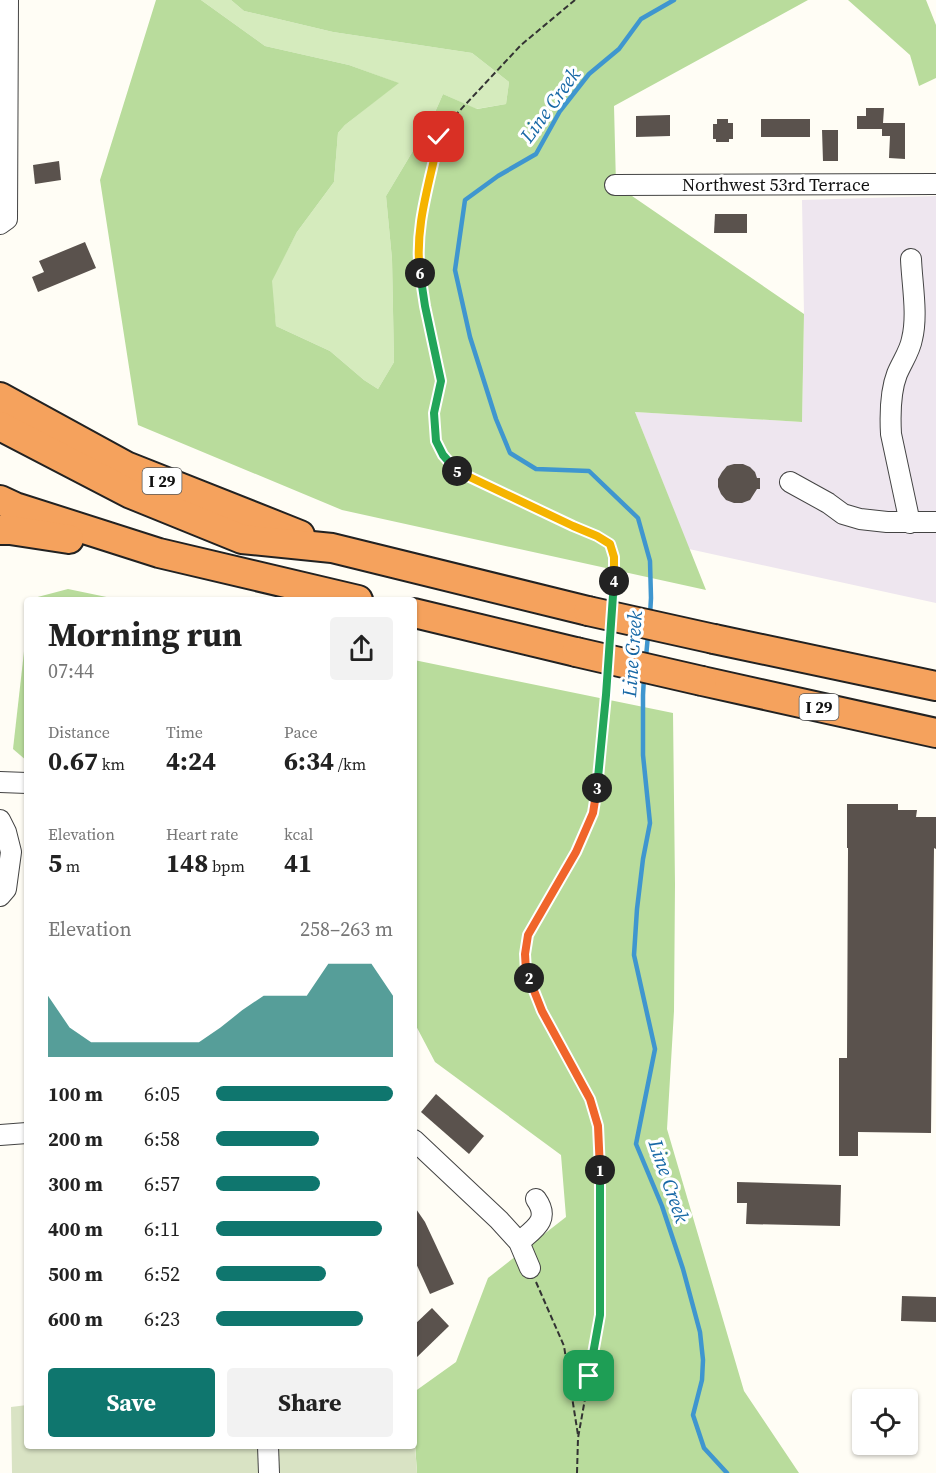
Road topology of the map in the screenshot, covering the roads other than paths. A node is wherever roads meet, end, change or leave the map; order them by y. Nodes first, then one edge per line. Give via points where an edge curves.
1 (8, 0) edge
2 (936, 184) edge
3 (615, 185) dead end
4 (0, 224) edge
5 (910, 259) dead end
6 (0, 398) edge
7 (0, 426) edge
8 (790, 482) dead end
9 (0, 500) edge
10 (936, 522) edge
11 (910, 523) junction
12 (0, 530) edge
13 (332, 549) junction
14 (159, 553) junction
15 (345, 597) edge
16 (417, 614) edge
17 (936, 686) edge
18 (936, 733) edge
19 (0, 782) edge
20 (24, 783) edge
21 (0, 820) edge
22 (0, 896) edge
23 (24, 1133) edge
24 (0, 1135) edge
25 (417, 1143) edge
26 (536, 1199) dead end
27 (519, 1242) junction
28 (530, 1268) road end
29 (268, 1449) edge
30 (269, 1473) edge

1 - 4 street via 7,219
2 - 3 street, Northwest 53rd Terrace
5 - 11 street via 915,325 897,376 890,421
6 - 13 highway, I 29 via 126,466
7 - 13 highway via 131,494 242,539
8 - 11 street via 843,514
9 - 14 highway
10 - 11 street
12 - 14 highway
13 - 17 highway, I 29, bridge via 588,611
14 - 15 highway
16 - 18 highway, I 29, bridge
19 - 20 street
21 - 22 street via 11,852 6,889
23 - 24 street
25 - 27 street
26 - 27 street via 542,1219
27 - 28 street
29 - 30 street

